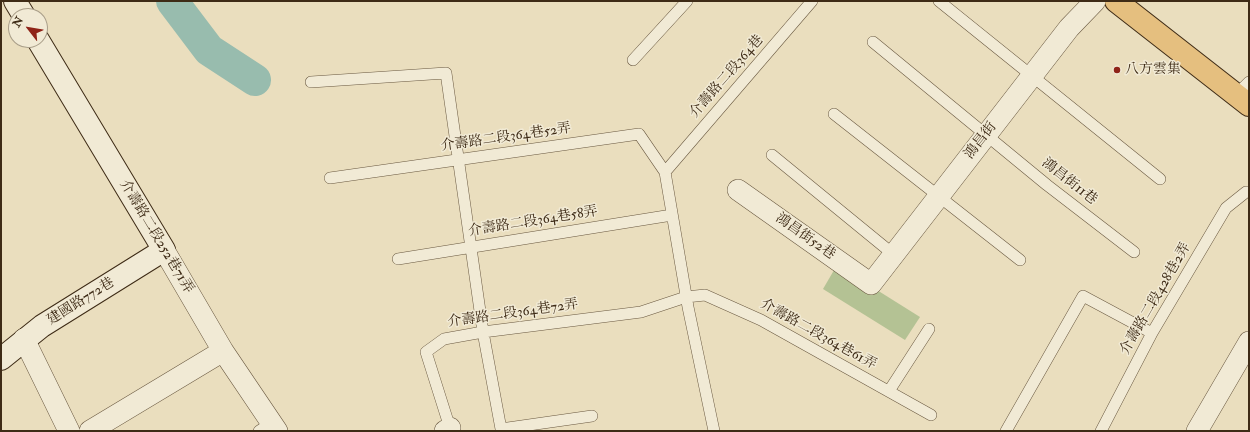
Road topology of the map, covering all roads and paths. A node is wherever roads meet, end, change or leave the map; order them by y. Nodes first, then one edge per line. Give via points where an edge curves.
1 (687, 1) edge
2 (812, 1) edge
3 (939, 1) edge
4 (1095, 1) edge
5 (1116, 1) edge
6 (872, 42) dead end
7 (43, 48) edge
8 (633, 60) dead end
9 (1032, 76) junction
10 (311, 82) dead end
11 (1244, 94) edge
12 (834, 114) dead end
13 (987, 134) junction
14 (772, 155) dead end
15 (457, 160) junction
16 (665, 172) junction
17 (330, 178) dead end
18 (1160, 179) dead end
19 (738, 190) dead end
20 (1249, 192) edge
21 (939, 196) junction
22 (672, 215) junction
23 (471, 247) junction
24 (164, 250) junction
25 (1134, 252) dead end
26 (893, 254) junction
27 (398, 259) dead end
28 (1020, 260) dead end
29 (871, 284) joint
30 (686, 297) junction
31 (929, 329) dead end
32 (482, 332) junction
33 (1152, 333) junction
34 (24, 339) junction
35 (1249, 342) edge
36 (223, 352) junction
37 (1, 359) edge
38 (889, 392) junction
39 (931, 415) dead end
40 (592, 416) dead end
41 (269, 428) edge
42 (447, 430) edge
43 (1199, 430) edge
44 (69, 431) edge
45 (90, 431) edge
46 (714, 431) edge
47 (1006, 431) edge
48 (1101, 431) edge

1 - 8 lane
2 - 16 lane, 介壽路二段364巷
3 - 9 lane
4 - 9 street, 鴻昌街 via 1069,28
5 - 11 main road
6 - 13 lane, 鴻昌街11巷
7 - 24 street, 介壽路二段252巷71弄
9 - 13 street, 鴻昌街
9 - 18 lane
10 - 15 lane via 446,74
12 - 21 lane
13 - 21 street, 鴻昌街
13 - 25 lane, 鴻昌街11巷 via 1047,185
14 - 26 lane
15 - 16 lane, 介壽路二段364巷52弄 via 639,134
15 - 17 lane, 介壽路二段364巷52弄
15 - 23 lane
16 - 22 lane
19 - 29 street, 鴻昌街52巷
20 - 33 lane, 介壽路二段428巷2弄 via 1226,208
21 - 26 street, 鴻昌街
21 - 28 lane
22 - 23 lane, 介壽路二段364巷58弄
22 - 30 lane
23 - 27 lane, 介壽路二段364巷58弄
23 - 32 lane
24 - 34 street, 建國路772巷
24 - 36 street, 介壽路二段252巷71弄
26 - 29 street, 鴻昌街
30 - 32 lane, 介壽路二段364巷72弄 via 641,312
30 - 38 lane, 介壽路二段364巷61弄 via 705,295 761,320
30 - 46 lane
31 - 38 lane
32 - 40 lane via 501,430
32 - 42 lane, 介壽路二段364巷72弄 via 444,339 426,352
33 - 47 lane via 1083,296
33 - 48 lane, 介壽路二段428巷2弄
34 - 37 street, 建國路772巷
34 - 44 street
35 - 43 street
36 - 41 street, 介壽路二段252巷71弄
36 - 45 street
38 - 39 lane, 介壽路二段364巷61弄

